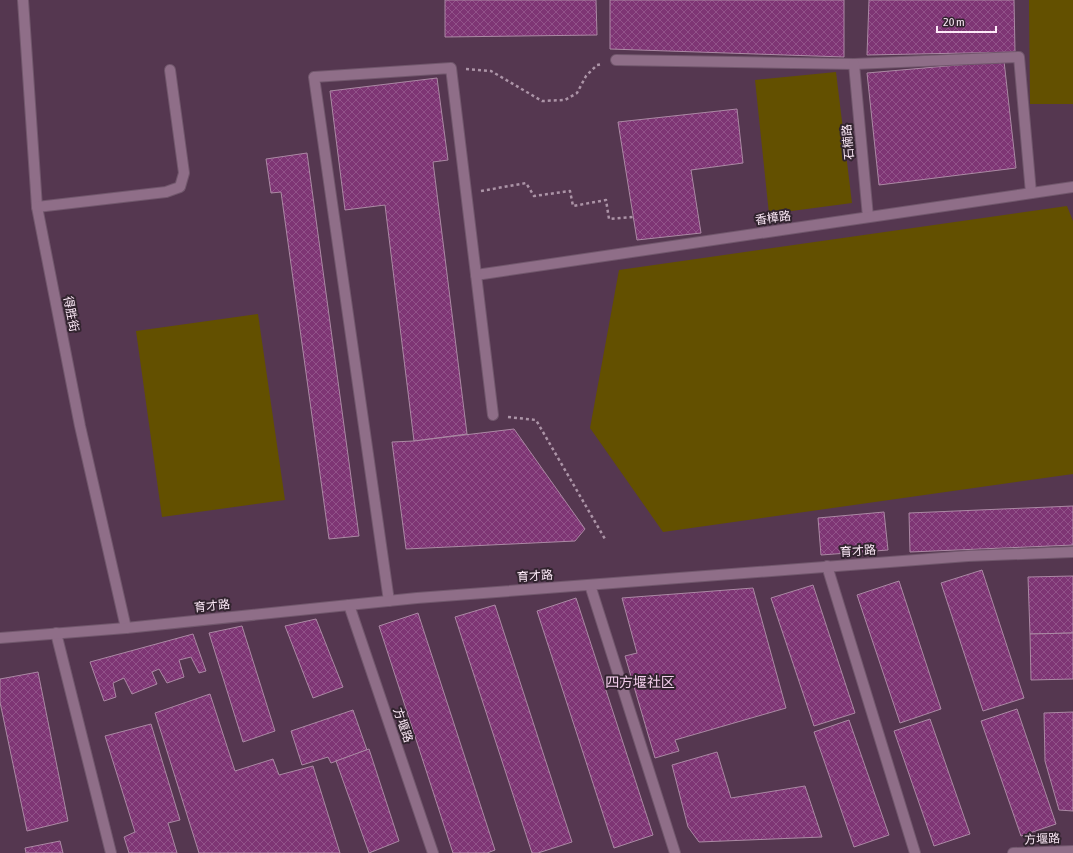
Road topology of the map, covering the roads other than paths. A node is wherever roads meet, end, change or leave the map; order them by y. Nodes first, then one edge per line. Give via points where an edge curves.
1 (23, 0) edge
2 (616, 60) road end
3 (854, 64) junction
4 (170, 70) dead end
5 (1073, 187) edge
6 (1031, 193) junction
7 (37, 207) junction
8 (868, 217) junction
9 (476, 275) junction
10 (493, 415) road end
11 (1073, 552) edge
12 (827, 566) junction
13 (590, 585) junction
14 (389, 601) junction
15 (349, 605) junction
16 (126, 628) junction
17 (56, 633) junction
18 (0, 638) edge
19 (1073, 851) edge
20 (111, 853) edge
21 (433, 853) edge
22 (675, 853) edge
23 (915, 853) edge
24 (1013, 853) edge

1 - 7 street, 得胜街
2 - 3 street
3 - 6 street via 1019,57
3 - 8 street, 石楠路
4 - 7 street via 184,172 180,187 166,192
5 - 6 street, 香樟路
6 - 8 street, 香樟路
7 - 16 street, 得胜街 via 80,426
8 - 9 street, 香樟路
9 - 10 street
9 - 14 street via 451,68 314,77
11 - 12 street, 育才路
12 - 13 street, 育才路
12 - 23 street
13 - 14 street, 育才路
13 - 22 street
14 - 15 street, 育才路
15 - 16 street, 育才路
15 - 21 street, 方堰路
16 - 17 street, 育才路
17 - 18 street, 育才路
17 - 20 street
19 - 24 street, 方堰路

